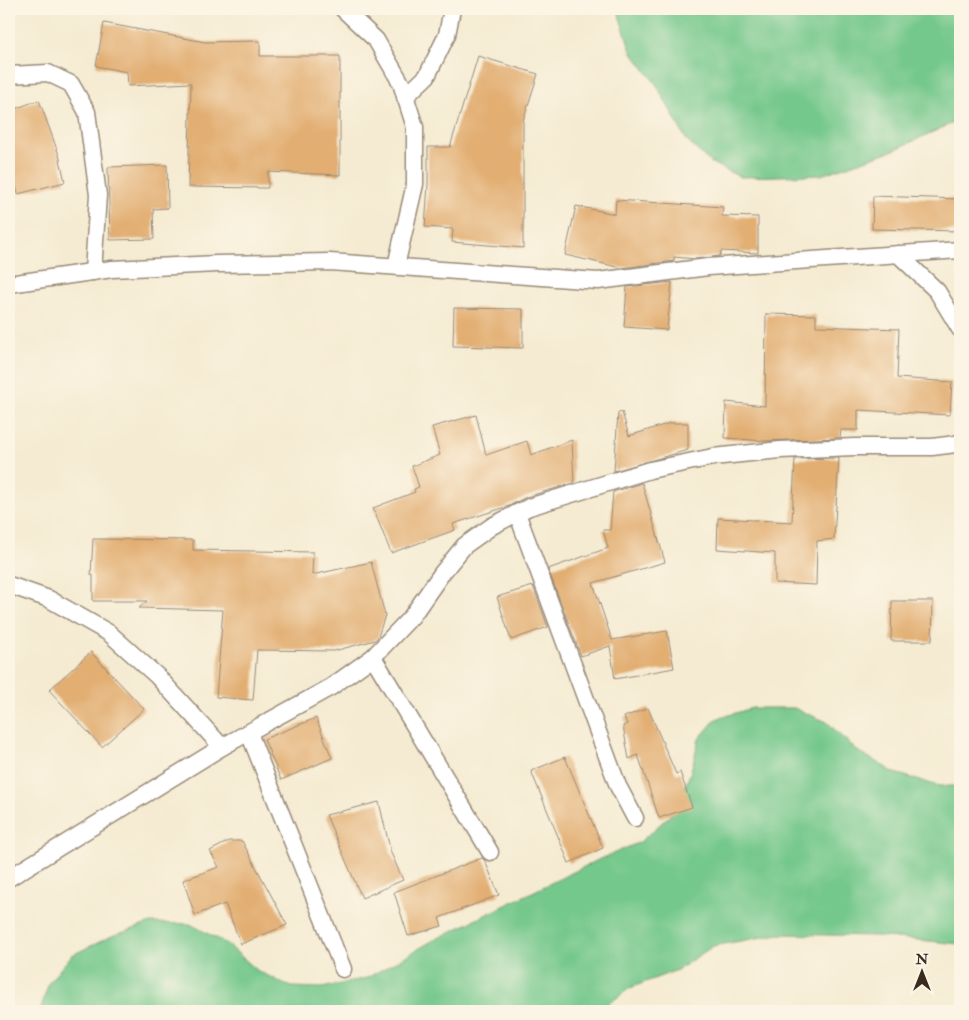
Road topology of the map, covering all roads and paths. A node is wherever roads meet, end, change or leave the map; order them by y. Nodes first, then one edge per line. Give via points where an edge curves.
1 (343, 9) edge
2 (452, 9) edge
3 (9, 75) edge
4 (405, 97) junction
5 (960, 250) edge
6 (898, 254) junction
7 (396, 266) junction
8 (93, 272) junction
9 (9, 284) edge
10 (960, 329) edge
11 (960, 442) edge
12 (517, 513) junction
13 (9, 586) edge
14 (373, 657) junction
15 (249, 733) junction
16 (222, 747) junction
17 (635, 818) dead end
18 (490, 852) dead end
19 (9, 878) edge
20 (344, 969) dead end

1 - 4 lane via 376,40
2 - 4 lane via 446,35 427,76
3 - 8 lane via 48,73 71,84 87,112 98,196
4 - 7 lane via 415,127 415,184
5 - 6 lane
6 - 7 lane via 708,267 598,280
6 - 10 lane via 937,291
7 - 8 lane via 330,262 217,264
8 - 9 lane
11 - 12 lane via 932,447 855,447 713,457 650,470
12 - 14 lane via 464,546 412,616
12 - 17 lane via 618,786
13 - 16 lane via 50,599 109,634 157,676
14 - 15 lane via 331,687
14 - 18 lane
15 - 16 lane
15 - 20 lane
16 - 19 lane

